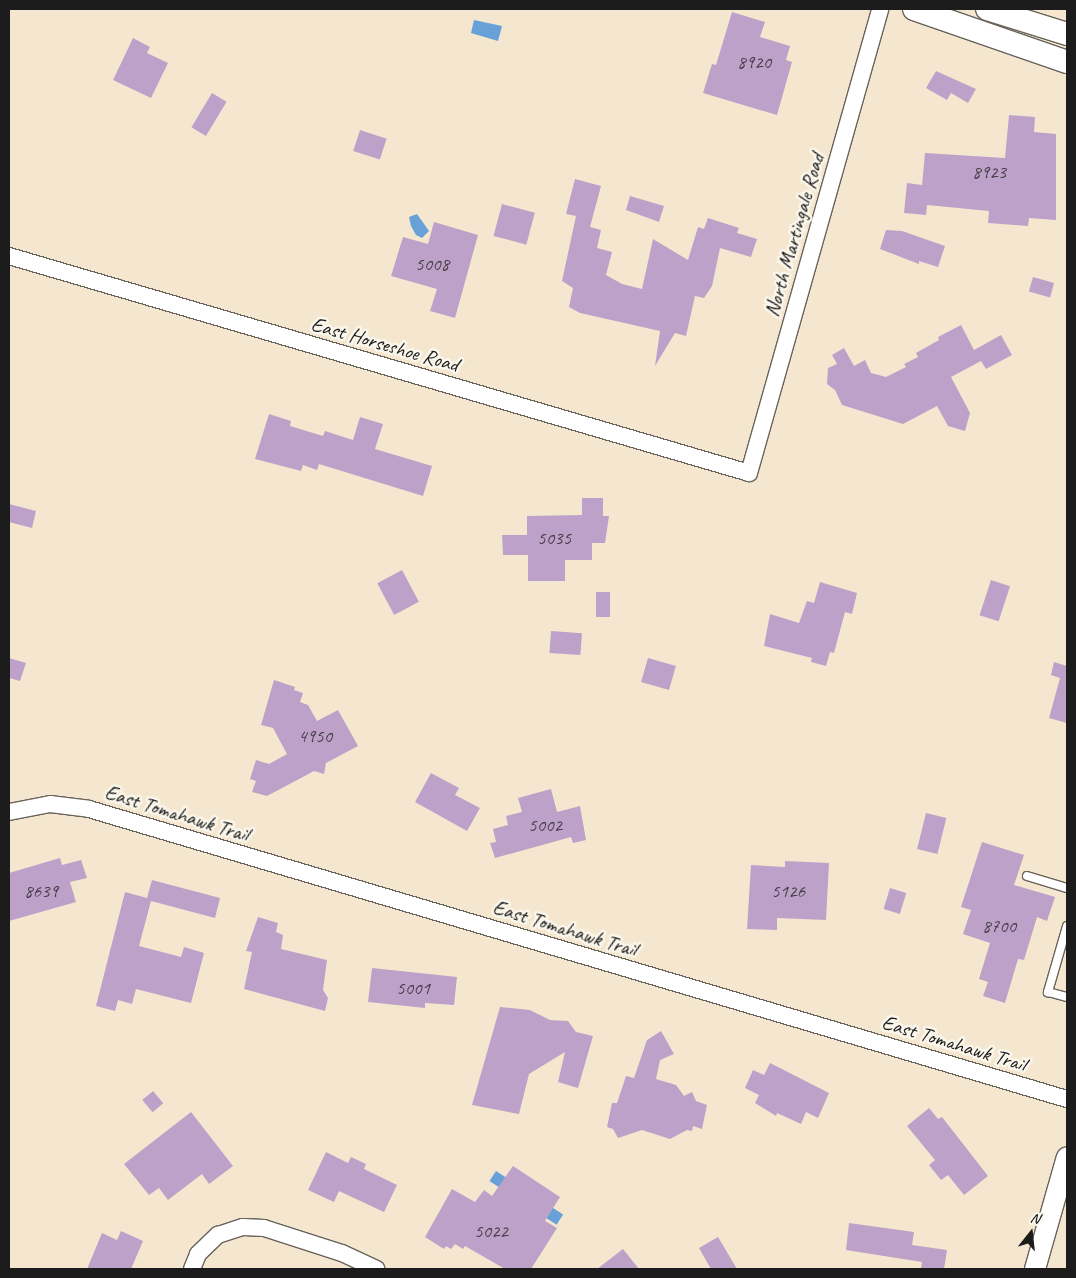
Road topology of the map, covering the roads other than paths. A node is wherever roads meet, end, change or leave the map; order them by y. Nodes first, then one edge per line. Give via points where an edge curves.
1 (880, 9) edge
2 (914, 9) edge
3 (987, 9) edge
4 (1067, 34) edge
5 (1067, 62) edge
6 (9, 256) edge
7 (749, 473) joint
8 (9, 812) edge
9 (1027, 876) dead end
10 (1067, 888) edge
11 (1067, 926) edge
12 (1067, 997) edge
13 (1067, 1099) edge
14 (1067, 1157) edge
15 (192, 1269) edge
16 (377, 1269) edge
17 (1035, 1269) edge

1 - 7 street, North Martingale Road
2 - 5 main road
3 - 4 main road
6 - 7 street, East Horseshoe Road
8 - 13 street, East Tomahawk Trail via 50,804 89,809
9 - 10 lane
11 - 12 lane via 1048,992
14 - 17 street
15 - 16 street via 198,1254 218,1235 243,1227 264,1228 342,1253

